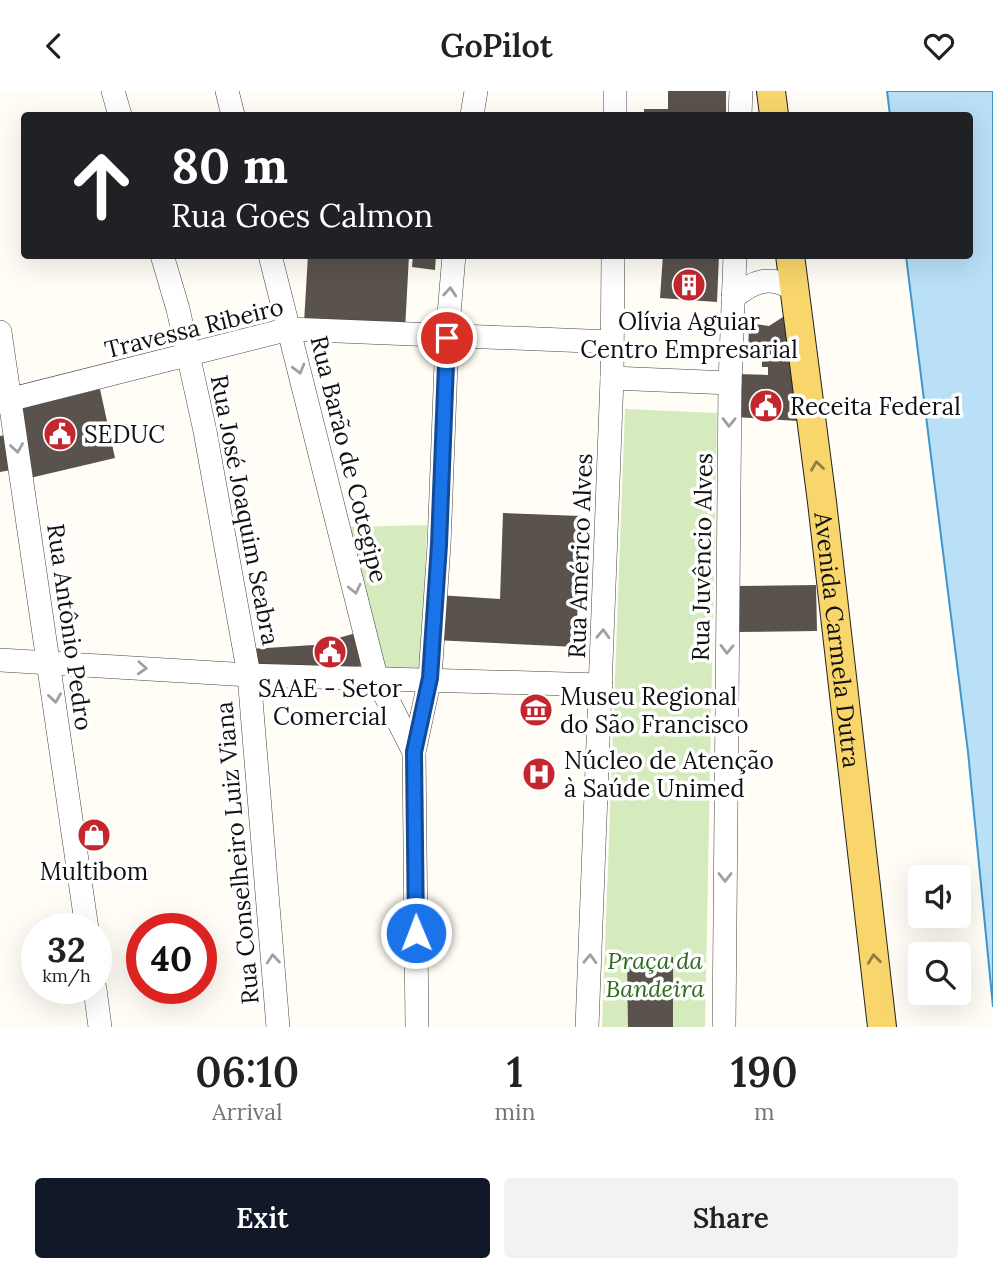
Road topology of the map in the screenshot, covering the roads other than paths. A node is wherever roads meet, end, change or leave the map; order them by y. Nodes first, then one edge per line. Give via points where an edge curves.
1 (113, 91) edge
2 (227, 91) edge
3 (475, 91) edge
4 (615, 91) edge
5 (741, 91) edge
6 (771, 91) edge
7 (119, 112) edge
8 (232, 112) edge
9 (472, 112) edge
10 (615, 112) edge
11 (740, 112) edge
12 (774, 112) edge
13 (163, 259) edge
14 (271, 259) edge
15 (454, 259) edge
16 (613, 259) edge
17 (735, 259) edge
18 (790, 259) edge
19 (794, 290) junction
20 (733, 297) junction
21 (289, 328) junction
22 (0, 332) edge
23 (447, 338) junction
24 (612, 342) junction
25 (188, 355) junction
26 (612, 378) junction
27 (730, 383) junction
28 (5, 401) edge
29 (0, 660) edge
30 (50, 663) junction
31 (249, 675) junction
32 (376, 677) junction
33 (430, 678) junction
34 (601, 685) junction
35 (414, 752) junction
36 (85, 913) edge
37 (97, 1004) edge
38 (100, 1027) edge
39 (278, 1027) edge
40 (417, 1027) edge
41 (587, 1027) edge
42 (724, 1027) edge
43 (882, 1027) edge

1 - 7 street
2 - 8 street
3 - 9 street
4 - 10 street
5 - 11 street
6 - 12 main road
13 - 25 street, Rua José Joaquim Seabra
14 - 21 street, Rua Barão de Cotegipe
23 -> 15 street
16 - 24 street, Rua Américo Alves
17 - 20 street, Rua Juvêncio Alves
18 - 19 main road, Avenida Carmela Dutra
19 - 20 street via 778,281 761,281
43 -> 19 main road, Avenida Carmela Dutra
20 - 27 street, Rua Juvêncio Alves
21 - 23 street, Travessa Ribeiro
21 - 25 street, Travessa Ribeiro
21 -> 32 street, Rua Barão de Cotegipe
22 - 28 street, Rua Antônio Pedro
23 - 24 street, Travessa Ribeiro
23 - 33 street
24 - 26 street, Rua Américo Alves
25 - 28 street, Travessa Ribeiro
25 - 31 street, Rua José Joaquim Seabra
26 - 27 street
34 -> 26 street, Rua Américo Alves
27 -> 42 street, Rua Juvêncio Alves
28 -> 30 street, Rua Antônio Pedro
29 - 30 street
30 -> 31 street
30 -> 36 street, Rua Antônio Pedro
31 - 32 street
39 -> 31 street, Rua Conselheiro Luiz Viana
32 - 33 street
32 - 35 street, Rua Barão de Cotegipe
33 - 34 street
33 - 35 street
41 -> 34 street, Rua Américo Alves
35 - 40 street
37 - 38 street

